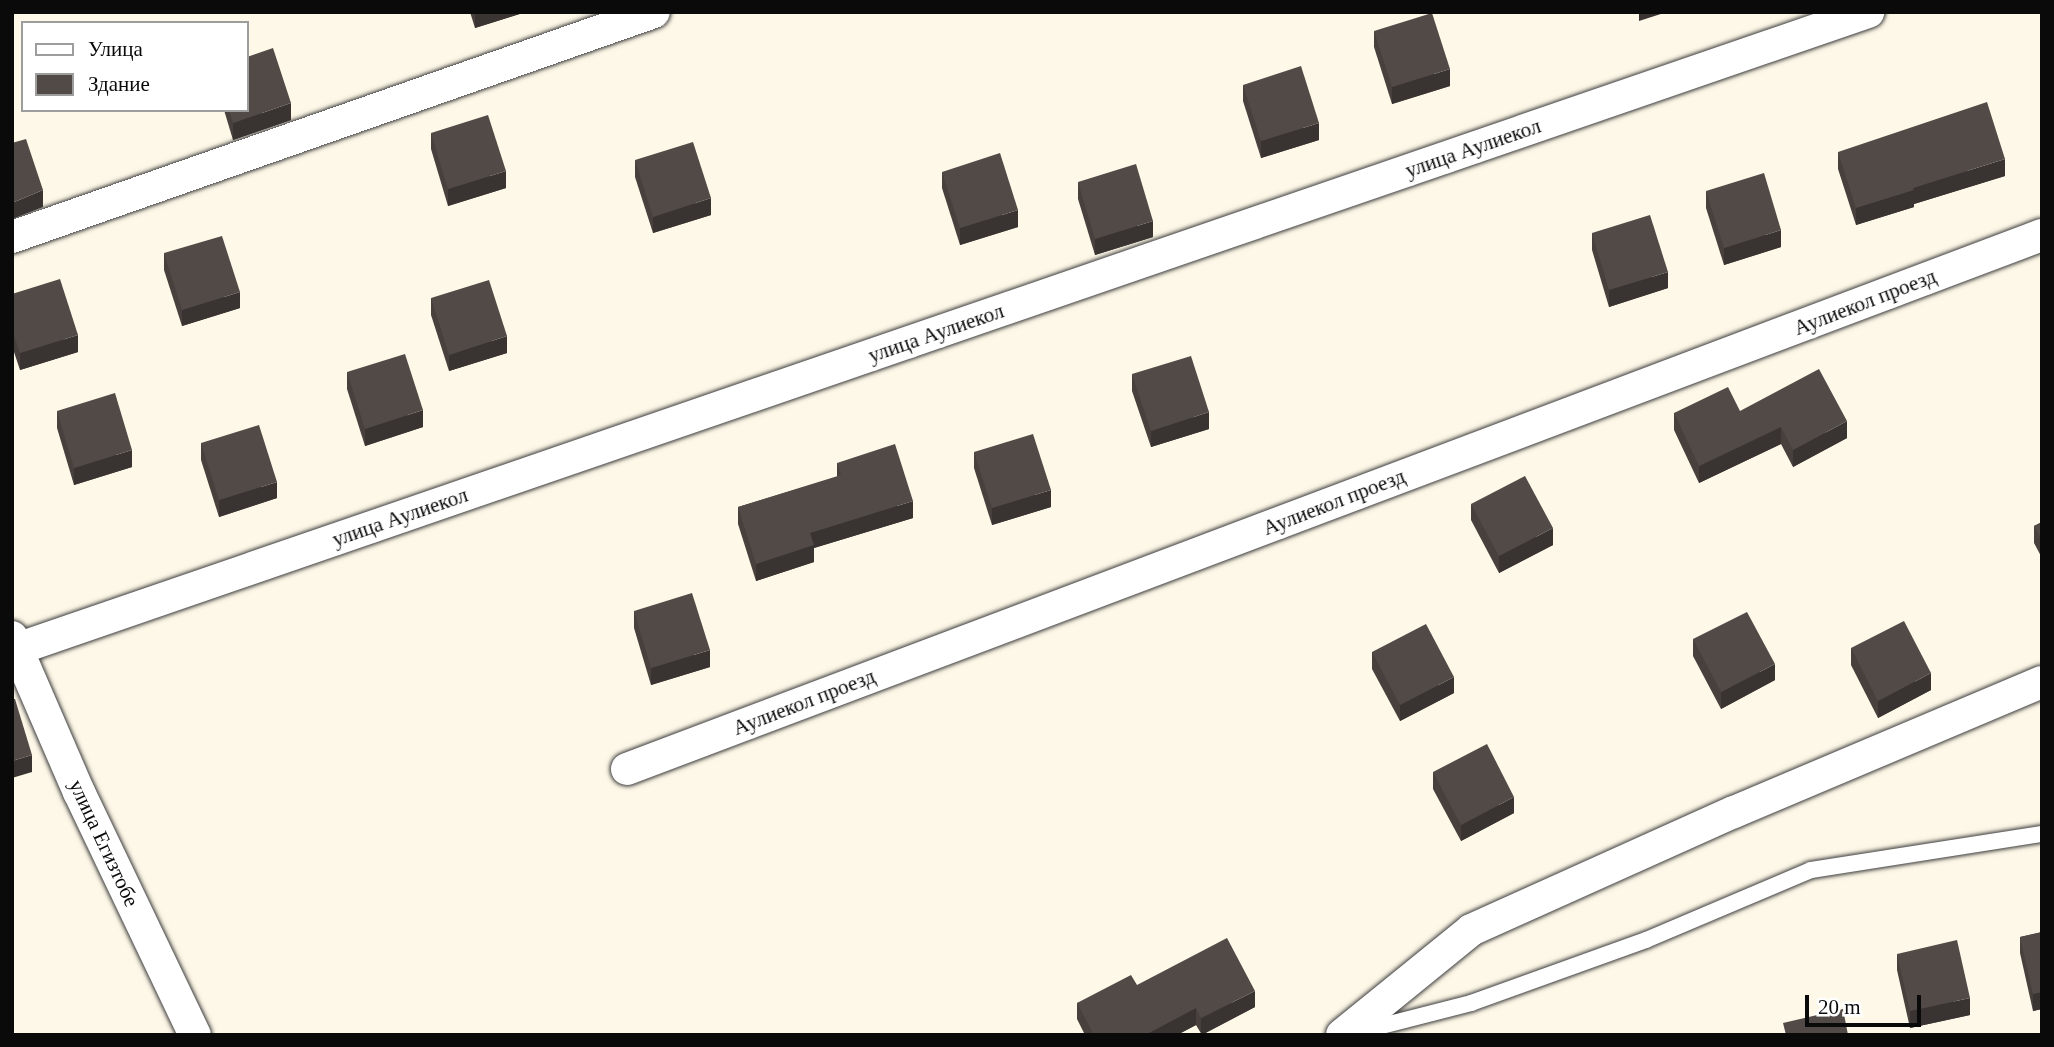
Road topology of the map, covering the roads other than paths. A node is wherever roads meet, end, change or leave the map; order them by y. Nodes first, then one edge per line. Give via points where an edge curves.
1 (654, 12) edge
2 (1868, 12) edge
3 (2042, 235) edge
4 (12, 237) edge
5 (15, 643) edge
6 (2042, 682) edge
7 (626, 769) dead end
8 (2042, 834) edge
9 (195, 1035) edge
10 (1344, 1035) edge

1 - 4 street
2 - 5 street, улица Аулиекол
3 - 7 street, Аулиекол проезд
5 - 9 street, улица Егизтобе via 79,792
6 - 10 street via 1471,930
8 - 10 lane via 1811,870 1646,940 1471,1003

